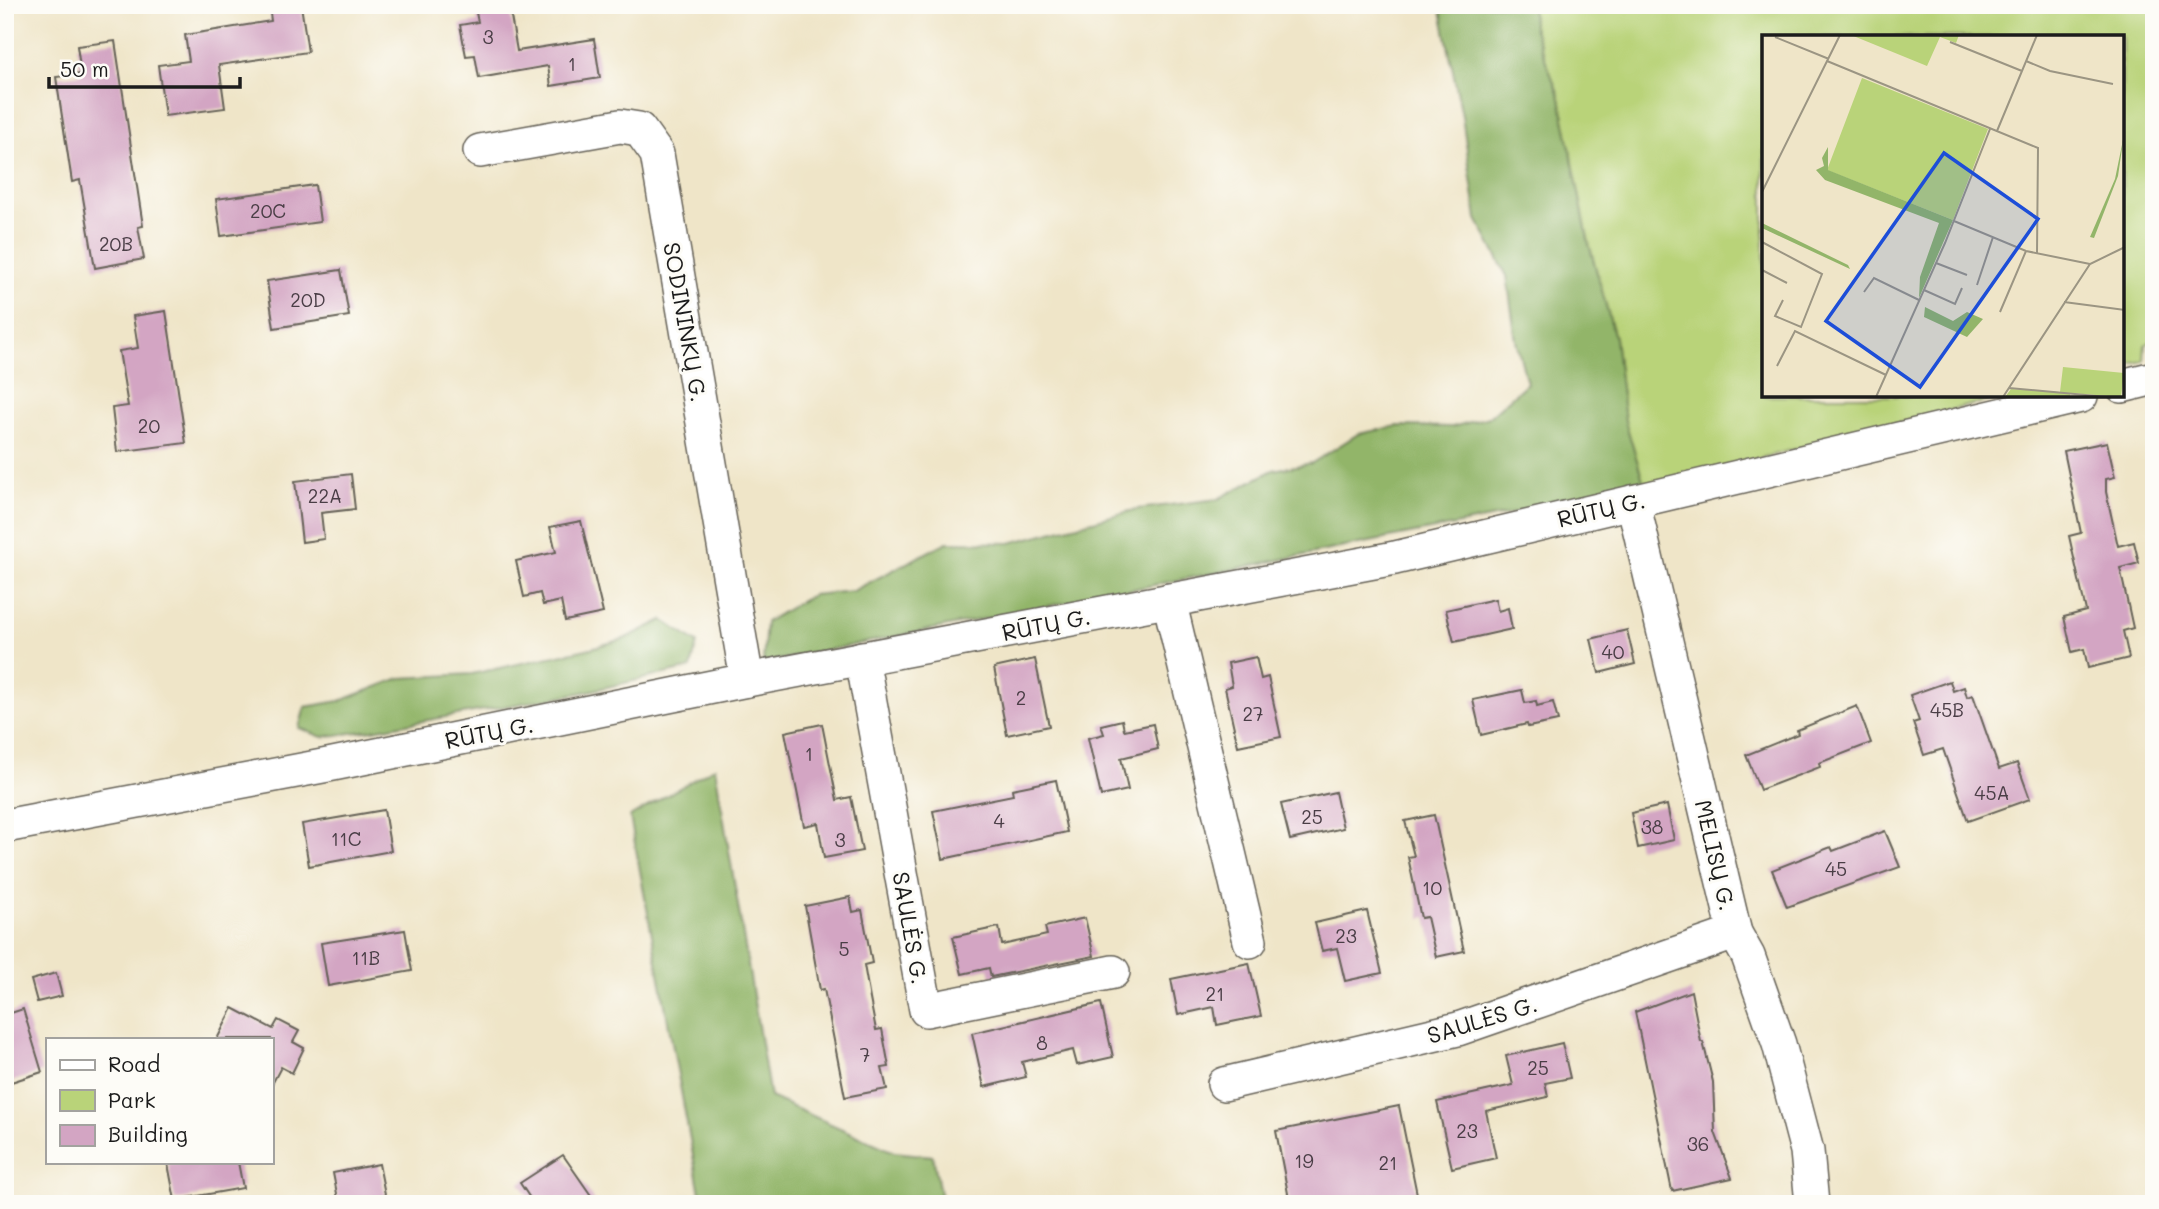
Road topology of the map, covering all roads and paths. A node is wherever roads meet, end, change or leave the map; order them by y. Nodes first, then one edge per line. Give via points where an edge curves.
1 (480, 151) dead end
2 (2154, 378) edge
3 (2124, 386) edge
4 (2077, 397) edge
5 (1633, 502) junction
6 (1169, 600) junction
7 (862, 658) junction
8 (747, 680) junction
9 (5, 826) edge
10 (1735, 933) junction
11 (1250, 942) dead end
12 (1113, 972) dead end
13 (1224, 1084) dead end
14 (1812, 1204) edge

1 - 8 street, SODININKŲ G. via 620,126 639,129 657,154
2 - 3 street
4 - 5 street, RŪTŲ G.
5 - 6 street, RŪTŲ G. via 1395,558
5 - 10 street, MELISŲ G.
6 - 7 street, RŪTŲ G.
6 - 11 street
7 - 8 street, RŪTŲ G.
7 - 12 street, SAULĖS G. via 926,1010
8 - 9 street, RŪTŲ G.
10 - 13 street, SAULĖS G. via 1458,1030
10 - 14 street, MELISŲ G. via 1748,956 1779,1044 1807,1151

